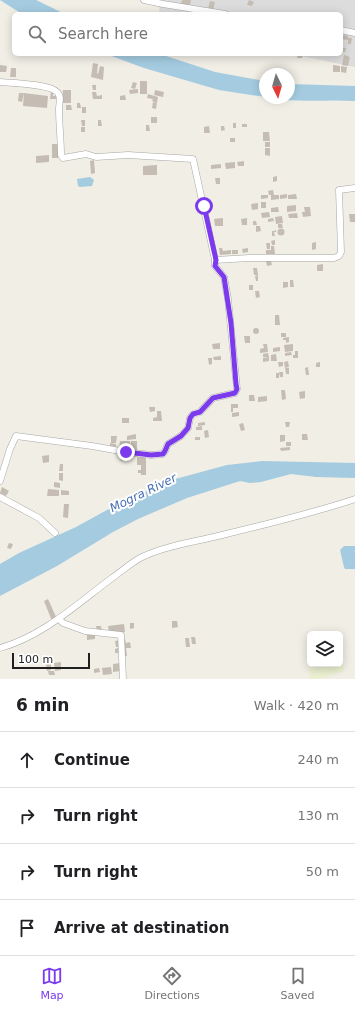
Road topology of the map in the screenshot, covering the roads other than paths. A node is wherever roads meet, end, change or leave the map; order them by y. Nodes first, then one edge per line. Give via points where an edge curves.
1 (144, 0) edge
2 (212, 12) edge
3 (343, 30) edge
4 (355, 33) edge
5 (0, 82) edge
6 (355, 188) edge
7 (216, 260) junction
8 (0, 481) edge
9 (0, 497) edge
10 (355, 499) edge
11 (55, 533) dead end
12 (59, 619) junction
13 (0, 648) edge
14 (123, 679) edge

1 - 2 street
3 - 4 street
5 - 7 street via 40,86 54,89 58,93 63,158 86,154 96,157 128,155 193,159
6 - 7 street via 339,190 339,256
7 - 8 street via 215,266 224,277 228,299 237,389 235,393 213,398 200,412 193,414 188,428 168,444 163,454 126,452 16,436
9 - 11 street via 38,518
10 - 12 street via 290,519 176,546 141,558
12 - 13 street
12 - 14 street via 63,623 86,631 121,636

